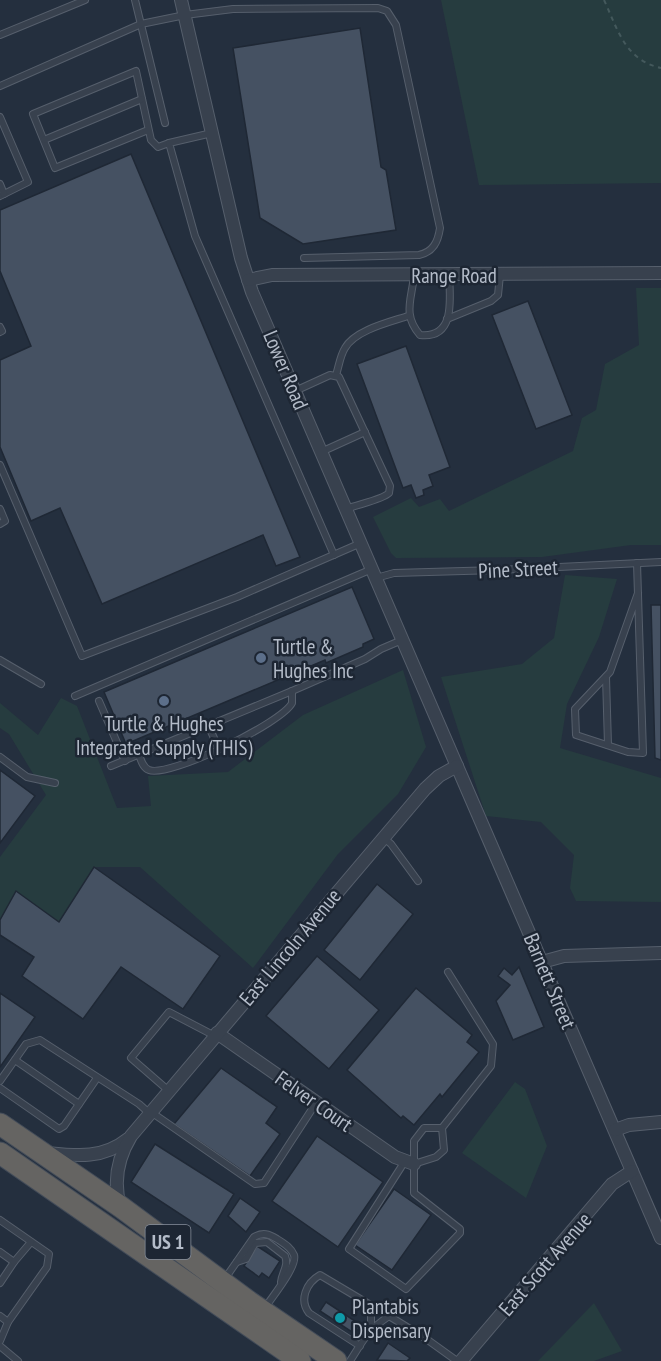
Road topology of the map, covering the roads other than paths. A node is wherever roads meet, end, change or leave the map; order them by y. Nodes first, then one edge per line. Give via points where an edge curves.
1 (85, 0) edge
2 (135, 0) edge
3 (181, 0) edge
4 (185, 15) junction
5 (141, 24) junction
6 (0, 35) edge
7 (0, 86) edge
8 (142, 99) junction
9 (0, 117) edge
10 (165, 123) dead end
11 (148, 130) junction
12 (212, 133) junction
13 (44, 140) junction
14 (169, 143) junction
15 (0, 184) edge
16 (2, 195) edge
17 (304, 258) dead end
18 (661, 273) edge
19 (414, 275) junction
20 (449, 275) junction
21 (500, 275) junction
22 (248, 280) junction
23 (408, 316) junction
24 (447, 319) junction
25 (0, 327) edge
26 (0, 332) edge
27 (336, 375) junction
28 (295, 391) junction
29 (365, 432) junction
30 (321, 452) junction
31 (0, 465) edge
32 (0, 509) edge
33 (346, 509) junction
34 (0, 524) edge
35 (361, 543) junction
36 (334, 555) junction
37 (661, 562) edge
38 (637, 563) junction
39 (374, 574) junction
40 (638, 593) junction
41 (402, 640) junction
42 (0, 660) edge
43 (606, 677) junction
44 (42, 684) dead end
45 (292, 691) junction
46 (75, 696) dead end
47 (99, 701) dead end
48 (438, 723) joint
49 (208, 725) junction
50 (608, 745) junction
51 (219, 749) junction
52 (139, 755) junction
53 (0, 757) edge
54 (125, 761) junction
55 (111, 766) dead end
56 (457, 766) junction
57 (55, 783) dead end
58 (383, 838) junction
59 (418, 881) dead end
60 (661, 953) edge
61 (542, 962) junction
62 (448, 972) dead end
63 (216, 1035) junction
64 (15, 1060) junction
65 (97, 1078) junction
66 (0, 1081) edge
67 (0, 1088) edge
68 (169, 1091) junction
69 (317, 1102) junction
70 (78, 1104) junction
71 (151, 1113) junction
72 (661, 1122) edge
73 (0, 1124) edge
74 (442, 1128) junction
75 (615, 1130) junction
76 (131, 1136) junction
77 (39, 1151) junction
78 (0, 1153) edge
79 (410, 1162) junction
80 (632, 1170) junction
81 (121, 1207) junction
82 (0, 1220) edge
83 (661, 1238) edge
84 (31, 1242) junction
85 (0, 1252) edge
86 (14, 1262) junction
87 (0, 1283) edge
88 (223, 1283) junction
89 (371, 1306) junction
90 (263, 1311) junction
91 (0, 1316) edge
92 (389, 1316) junction
93 (8, 1322) junction
94 (370, 1329) junction
95 (0, 1341) edge
96 (0, 1346) edge
97 (360, 1346) junction
98 (18, 1361) edge
99 (300, 1361) edge
100 (336, 1361) edge
101 (350, 1361) edge
102 (459, 1361) edge

1 - 6 lane
2 - 5 lane
3 - 4 street, Lower Road
4 - 5 lane
4 - 12 street, Lower Road
4 - 17 lane via 233,9 378,8 387,11 396,25 440,228 438,241 427,253 419,255
5 - 7 lane
5 - 10 lane
8 - 11 lane
8 - 13 lane
8 - 13 lane via 136,71 33,114
9 - 16 lane via 28,182
11 - 13 lane via 56,168
11 - 14 lane via 159,147
12 - 14 lane
12 - 22 street, Lower Road
14 - 36 lane via 195,236
15 - 16 lane
18 - 21 street, Range Road
19 - 20 street, Range Road
19 - 22 street, Range Road via 265,275
19 - 23 lane
20 - 21 street, Range Road
20 - 24 lane
21 - 24 lane via 498,294 491,301
22 - 28 street, Lower Road
23 - 24 lane via 420,335 428,336 445,326
23 - 27 lane via 366,331 346,345
25 - 26 lane
27 - 28 lane
27 - 29 lane
28 - 30 street, Lower Road
29 - 30 lane
29 - 33 lane via 390,486 389,493 385,498
30 - 33 street, Lower Road
31 - 36 lane via 82,656
32 - 34 lane via 5,521
33 - 35 street, Lower Road
35 - 36 lane
35 - 39 street, Lower Road
37 - 38 lane, Pine Street
38 - 39 lane, Pine Street
38 - 40 lane
39 - 41 street, Lower Road
39 - 46 lane, Pine Street
40 - 43 lane
40 - 50 lane via 643,753
41 - 45 lane
41 - 48 street, Lower Road
42 - 44 lane
43 - 50 lane
43 - 50 lane via 575,709 575,724 576,735
45 - 49 lane
45 - 51 lane via 292,703 285,712
47 - 54 lane
48 - 56 street, Barnett Street
49 - 51 lane
49 - 52 lane
51 - 52 lane via 181,765 151,771
52 - 54 lane
53 - 57 lane via 27,777
54 - 55 lane
56 - 58 street, East Lincoln Avenue via 425,789
56 - 61 street, Barnett Street
58 - 59 lane
58 - 63 street, East Lincoln Avenue
60 - 61 street via 564,956
61 - 75 street, Barnett Street
62 - 74 lane via 493,1044 491,1066
63 - 68 street, East Lincoln Avenue
63 - 68 lane via 169,1012 131,1058
63 - 69 street, Felver Court
64 - 65 lane via 26,1044 40,1040
64 - 66 lane
64 - 70 lane
65 - 70 lane
65 - 71 lane
67 - 70 lane via 59,1129
68 - 71 street, East Lincoln Avenue
69 - 71 lane via 264,1184 255,1184
69 - 79 street, Felver Court via 395,1157
71 - 76 street, East Lincoln Avenue
72 - 75 street
73 - 77 highway, US 1
74 - 79 lane via 424,1128 414,1141
74 - 79 lane via 444,1150 436,1157
75 - 80 street, Barnett Street
76 - 77 street, East Lincoln Avenue via 108,1151 86,1156
76 - 81 street, East Lincoln Avenue via 117,1170 116,1191
77 - 81 highway, US 1
78 - 99 highway, US 1
79 - 79 lane via 414,1193 460,1229 460,1233 406,1289 349,1249
80 - 83 street, Barnett Street
80 - 102 street, East Scott Avenue via 612,1184
81 - 88 highway, US 1
82 - 84 lane
84 - 86 lane
84 - 93 lane via 49,1254 47,1267
85 - 86 lane
86 - 87 lane
88 - 90 highway, US 1
88 - 90 lane via 255,1236 270,1235 288,1247 295,1257 293,1266
89 - 92 lane
89 - 94 lane
89 - 97 lane via 320,1275 304,1293 304,1306 309,1313
90 - 100 highway, US 1
91 - 93 lane
92 - 94 lane
92 - 102 lane
93 - 95 lane
94 - 97 lane
96 - 98 lane
97 - 101 lane

